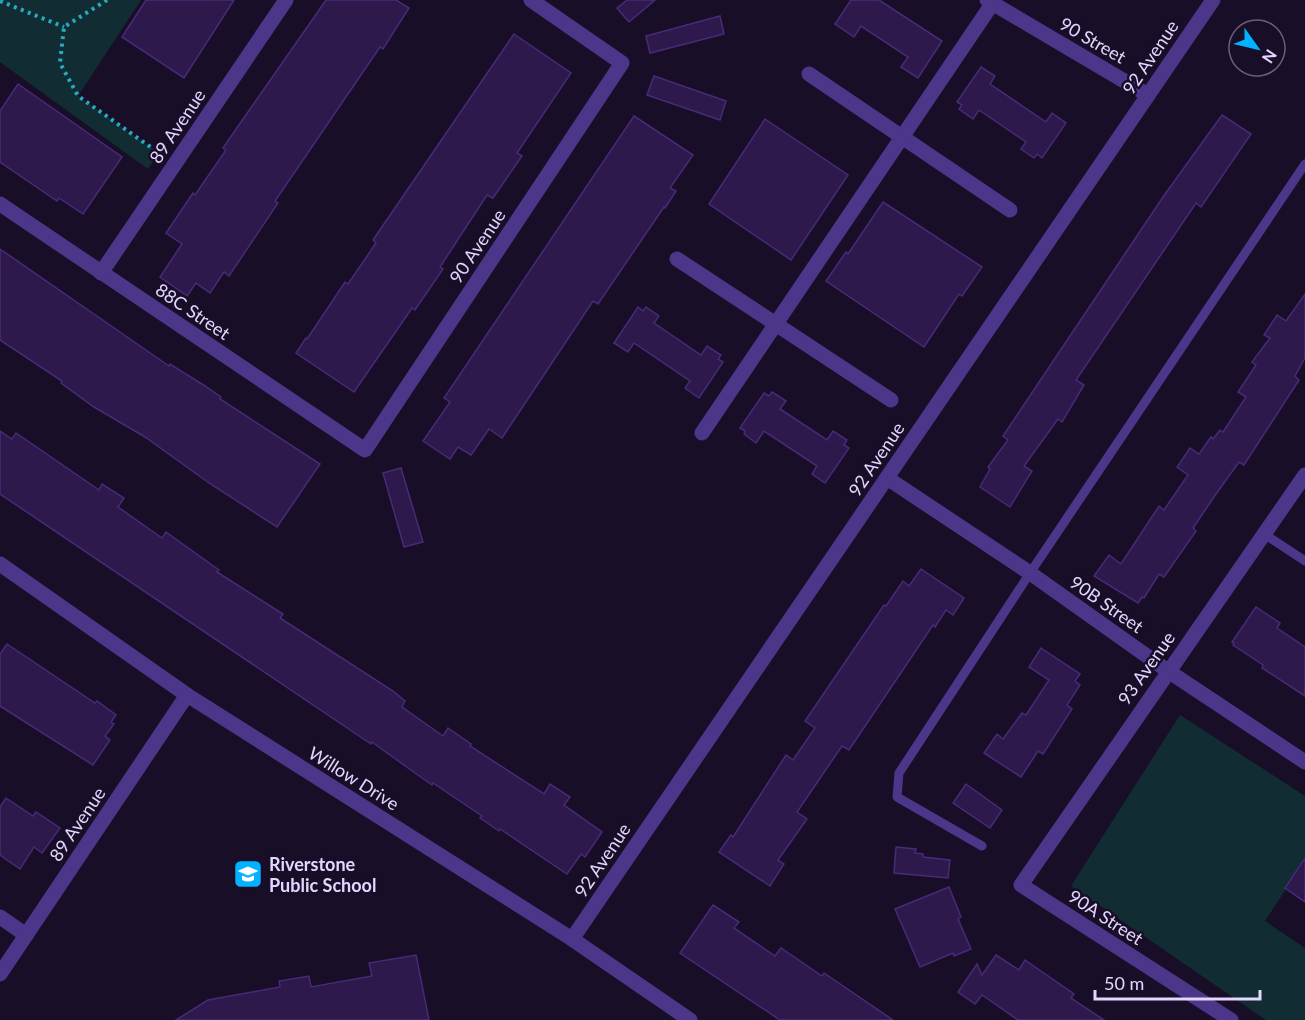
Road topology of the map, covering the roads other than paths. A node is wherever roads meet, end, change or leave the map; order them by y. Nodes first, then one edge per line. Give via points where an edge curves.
1 (286, 0) edge
2 (531, 0) edge
3 (1213, 0) edge
4 (989, 2) edge
5 (809, 74) dead end
6 (1148, 95) junction
7 (902, 137) junction
8 (1305, 164) edge
9 (0, 204) edge
10 (1010, 210) dead end
11 (677, 259) dead end
12 (101, 273) junction
13 (776, 324) junction
14 (891, 400) dead end
15 (702, 433) dead end
16 (365, 450) joint
17 (1305, 475) edge
18 (886, 478) junction
19 (1264, 534) junction
20 (1305, 561) edge
21 (0, 564) edge
22 (1030, 573) junction
23 (1167, 671) junction
24 (187, 695) junction
25 (1305, 762) edge
26 (982, 846) dead end
27 (1021, 885) joint
28 (0, 917) edge
29 (26, 935) junction
30 (572, 939) junction
31 (0, 974) edge
32 (690, 1020) edge
33 (1231, 1020) edge

1 - 12 street, 89 Avenue
2 - 16 street, 90 Avenue via 622,63
3 - 6 street, 92 Avenue
4 - 6 street, 90 Street
4 - 7 street
5 - 7 street
6 - 18 street, 92 Avenue
7 - 10 street
7 - 13 street
8 - 22 lane
9 - 12 street, 88C Street
11 - 13 street
12 - 16 street, 88C Street
13 - 14 street
13 - 15 street
17 - 19 street, 93 Avenue
18 - 22 street, 90B Street
18 - 30 street, 92 Avenue
19 - 20 lane
19 - 23 street, 93 Avenue
21 - 24 street, Willow Drive
22 - 23 street, 90B Street
22 - 26 lane via 899,773 897,797
23 - 25 street, 90B Street
23 - 27 street, 93 Avenue
24 - 29 street, 89 Avenue
24 - 30 street, Willow Drive
27 - 33 street, 90A Street
28 - 29 street
29 - 31 street, 89 Avenue
30 - 32 street, Willow Drive

